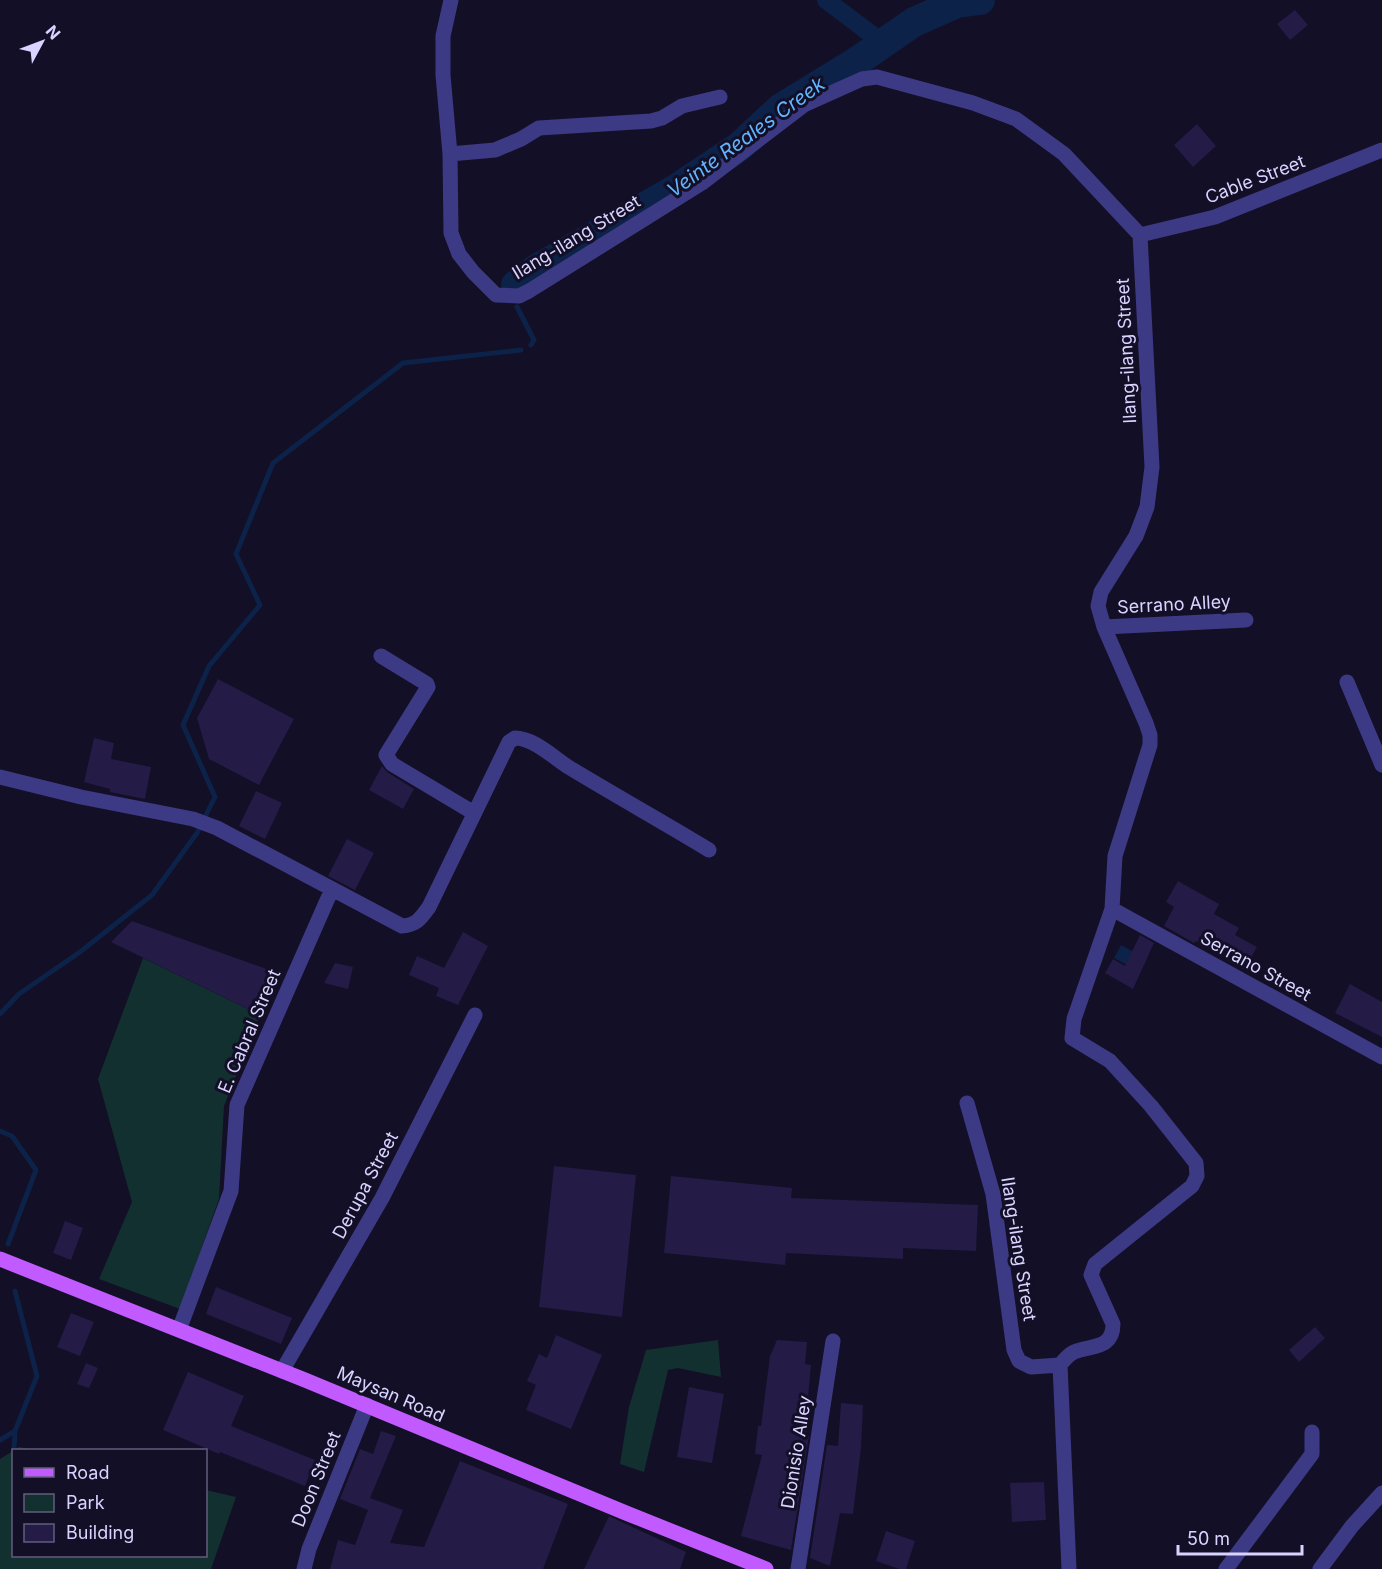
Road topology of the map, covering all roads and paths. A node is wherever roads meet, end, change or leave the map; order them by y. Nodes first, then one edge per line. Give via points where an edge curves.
1 (451, 0) edge
2 (720, 97) dead end
3 (1382, 150) edge
4 (450, 154) junction
5 (1140, 235) junction
6 (1246, 620) dead end
7 (1104, 627) junction
8 (381, 656) dead end
9 (1347, 682) dead end
10 (1381, 761) edge
11 (0, 777) edge
12 (474, 813) junction
13 (709, 850) dead end
14 (332, 889) junction
15 (1112, 909) junction
16 (475, 1015) dead end
17 (1382, 1058) edge
18 (967, 1103) dead end
19 (0, 1259) edge
20 (179, 1330) junction
21 (833, 1341) dead end
22 (1060, 1365) junction
23 (282, 1371) junction
24 (367, 1405) junction
25 (1312, 1432) dead end
26 (1382, 1493) edge
27 (304, 1569) edge
28 (766, 1569) edge
29 (798, 1569) edge
30 (1069, 1569) edge
31 (1226, 1569) edge
32 (1320, 1569) edge

1 - 4 street, Ilang-ilang Street via 443,36
2 - 4 street via 682,106 651,122 549,126 495,150
3 - 5 street, Cable Street via 1215,217
4 - 5 street, Ilang-ilang Street via 451,232 459,254 496,294 506,296 529,291 702,183 804,105 877,76 1016,119 1064,154
5 - 7 street, Ilang-ilang Street via 1152,467 1147,507 1136,536 1101,592 1098,606
6 - 7 street, Serrano Alley
7 - 15 street, Ilang-ilang Street via 1150,735 1147,758 1115,856
8 - 12 street via 428,687 386,755 388,760
9 - 10 street
11 - 14 street via 194,819
12 - 13 street via 509,742 522,738
12 - 14 street via 419,921 402,926
14 - 20 street, E. Cabral Street via 237,1105 231,1191
15 - 17 street, Serrano Street
15 - 22 street, Ilang-ilang Street via 1074,1019 1072,1038 1110,1061 1151,1106 1196,1163 1197,1176 1192,1186 1095,1264 1091,1275 1113,1329 1104,1344 1074,1352
16 - 23 street, Derupa Street via 382,1198
18 - 22 street, Ilang-ilang Street via 993,1194 1014,1350 1019,1361 1031,1367
19 - 20 main road, Maysan Road
20 - 23 main road, Maysan Road
21 - 29 street, Dionisio Alley
22 - 30 street
23 - 24 main road, Maysan Road
24 - 27 street, Doon Street
24 - 28 main road, Maysan Road
25 - 31 street via 1312,1454
26 - 32 street

